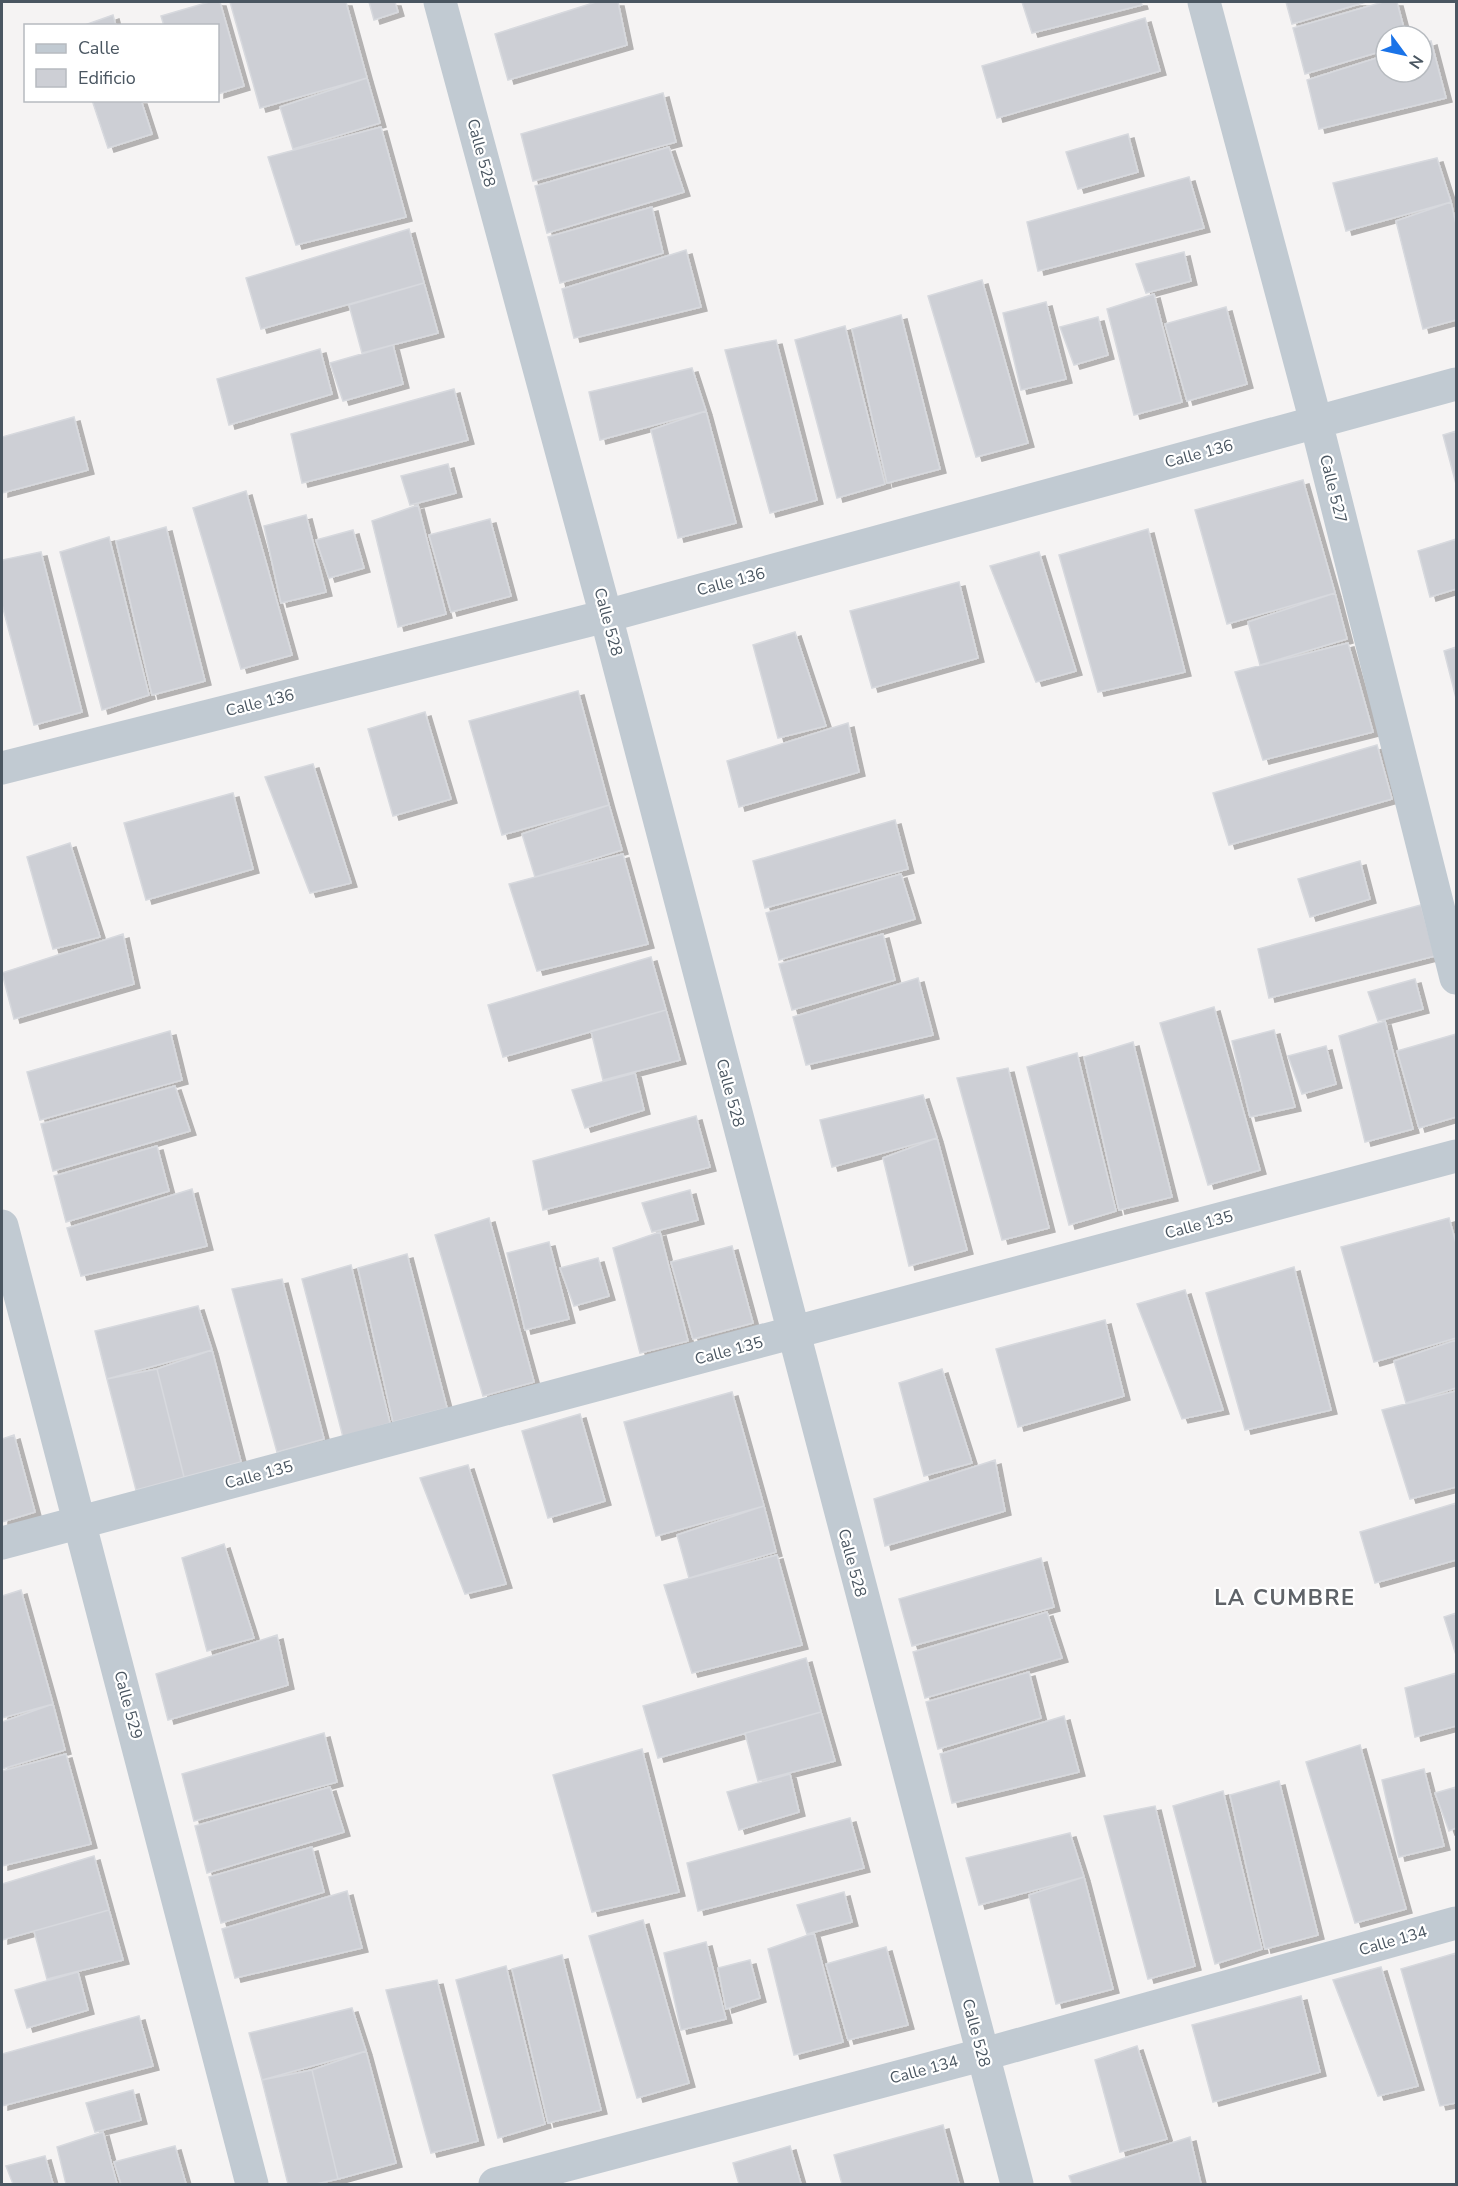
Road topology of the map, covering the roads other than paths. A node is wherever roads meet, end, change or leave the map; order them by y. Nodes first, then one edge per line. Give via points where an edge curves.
1 (440, 2) edge
2 (1204, 2) edge
3 (1456, 384) edge
4 (1316, 422) junction
5 (606, 616) junction
6 (2, 768) edge
7 (1456, 978) edge
8 (1456, 1156) edge
9 (2, 1226) edge
10 (793, 1335) junction
11 (80, 1522) junction
12 (2, 1543) edge
13 (1456, 1923) edge
14 (981, 2055) junction
15 (252, 2184) edge
16 (495, 2184) edge
17 (1017, 2184) edge

1 - 5 street, Calle 528
2 - 4 street, Calle 527
3 - 4 street, Calle 136
4 - 5 street, Calle 136
4 - 7 street, Calle 527
5 - 6 street, Calle 136
5 - 10 street, Calle 528
8 - 10 street, Calle 135
9 - 11 street, Calle 529
10 - 11 street, Calle 135
10 - 14 street, Calle 528
11 - 12 street, Calle 135
11 - 15 street, Calle 529
13 - 14 street, Calle 134
14 - 16 street, Calle 134
14 - 17 street, Calle 528

